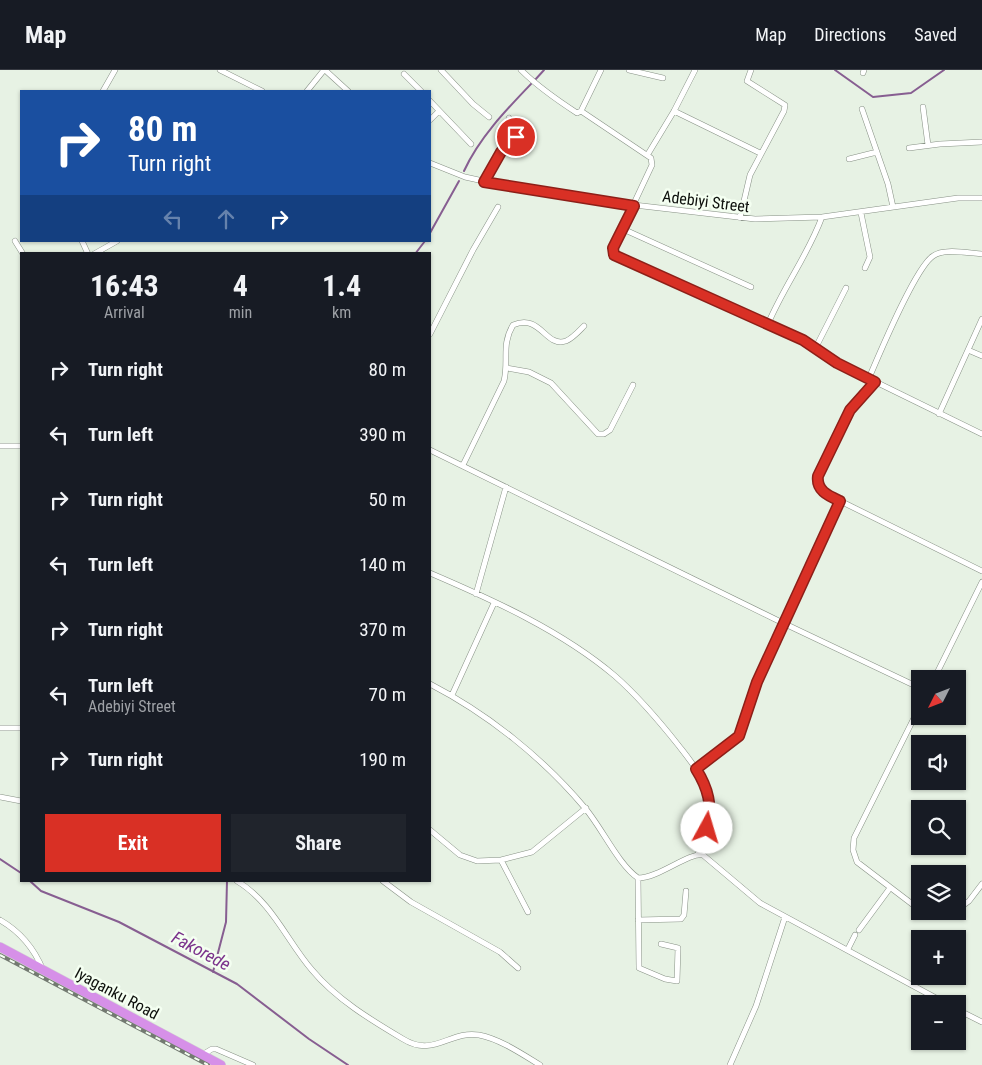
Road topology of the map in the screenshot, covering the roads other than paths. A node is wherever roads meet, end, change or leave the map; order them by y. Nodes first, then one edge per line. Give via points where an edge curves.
1 (115, 70) edge
2 (220, 70) edge
3 (325, 70) edge
4 (441, 70) edge
5 (521, 70) edge
6 (601, 70) edge
7 (629, 70) edge
8 (695, 70) edge
9 (751, 70) edge
10 (640, 71) edge
11 (404, 74) dead end
12 (663, 78) dead end
13 (103, 90) edge
14 (260, 90) edge
15 (308, 90) edge
16 (347, 90) edge
17 (420, 90) edge
18 (431, 102) edge
19 (923, 107) dead end
20 (862, 109) dead end
21 (439, 111) junction
22 (581, 111) junction
23 (674, 111) junction
24 (489, 117) dead end
25 (509, 118) dead end
26 (431, 119) edge
27 (982, 142) edge
28 (471, 144) dead end
29 (928, 145) junction
30 (908, 148) dead end
31 (877, 152) junction
32 (760, 153) junction
33 (648, 154) junction
34 (849, 159) dead end
35 (431, 163) edge
36 (484, 182) junction
37 (982, 198) edge
38 (634, 206) junction
39 (498, 207) dead end
40 (893, 207) junction
41 (861, 213) junction
42 (822, 217) junction
43 (740, 218) junction
44 (623, 229) junction
45 (15, 241) dead end
46 (115, 242) edge
47 (22, 252) edge
48 (98, 252) edge
49 (982, 254) edge
50 (865, 268) dead end
51 (751, 287) dead end
52 (846, 288) dead end
53 (982, 319) edge
54 (768, 324) junction
55 (584, 326) dead end
56 (431, 332) edge
57 (816, 347) junction
58 (968, 350) junction
59 (982, 356) edge
60 (507, 368) junction
61 (868, 378) junction
62 (875, 382) junction
63 (633, 385) dead end
64 (939, 414) junction
65 (982, 434) edge
66 (0, 446) edge
67 (20, 446) edge
68 (431, 450) edge
69 (464, 465) junction
70 (506, 486) junction
71 (840, 501) junction
72 (982, 570) edge
73 (431, 573) edge
74 (982, 582) edge
75 (476, 594) junction
76 (494, 603) junction
77 (783, 623) junction
78 (938, 670) edge
79 (431, 684) edge
80 (911, 684) edge
81 (452, 695) junction
82 (911, 724) edge
83 (0, 728) edge
84 (20, 728) edge
85 (696, 769) junction
86 (0, 797) edge
87 (20, 801) edge
88 (586, 808) junction
89 (431, 831) edge
90 (698, 854) junction
91 (501, 860) junction
92 (638, 878) junction
93 (238, 882) edge
94 (384, 882) edge
95 (982, 884) edge
96 (890, 888) junction
97 (686, 891) dead end
98 (966, 903) edge
99 (911, 904) edge
100 (528, 912) dead end
101 (785, 917) junction
102 (0, 920) edge
103 (638, 920) junction
104 (859, 930) dead end
105 (855, 936) dead end
106 (661, 944) dead end
107 (0, 948) edge
108 (848, 949) junction
109 (518, 968) dead end
110 (44, 970) junction
111 (930, 995) edge
112 (966, 1014) edge
113 (982, 1022) edge
114 (208, 1060) edge
115 (221, 1065) edge
116 (253, 1065) edge
117 (540, 1065) edge
118 (730, 1065) edge

1 - 13 street
2 - 14 street
3 - 15 street
3 - 16 street
4 - 24 street
5 - 22 street via 537,86 577,113
6 - 22 street
7 - 10 street
8 - 23 street
9 - 32 street via 747,81 785,105
10 - 12 street
11 - 17 street
18 - 21 street
19 - 29 street
20 - 31 street
21 - 26 street
21 - 28 street
22 - 33 street
23 - 32 street
23 - 33 street
25 - 36 street via 518,129 518,135 501,152
27 - 29 street
29 - 30 street
31 - 34 street
31 - 40 street
32 - 43 street via 750,176
33 - 38 street via 652,166
35 - 36 street, Adebiyi Street
36 - 38 street, Adebiyi Street
37 - 40 street, Adebiyi Street
38 - 43 street, Adebiyi Street
38 - 44 street
39 - 56 street
40 - 41 street, Adebiyi Street
41 - 42 street, Adebiyi Street
41 - 50 street via 870,257
42 - 43 street, Adebiyi Street
42 - 54 street via 814,241 784,288
44 - 51 street
44 - 54 street via 613,248 616,257
45 - 47 street
46 - 48 street
49 - 61 street via 948,253 930,258 915,279
52 - 57 street
53 - 58 street
54 - 57 street
55 - 60 street via 572,338 560,342 552,340 532,323 513,325 505,341
57 - 61 street via 837,363
58 - 59 street
58 - 64 street
60 - 63 street via 529,372 551,383 598,434 610,430
60 - 69 street via 504,381
61 - 62 street
62 - 64 street
62 - 71 street via 850,410 818,476 820,489
64 - 65 street
66 - 67 street
68 - 69 street
69 - 70 street
70 - 75 street
70 - 77 street
71 - 72 street
71 - 77 street
73 - 75 street
74 - 78 street
75 - 76 street
76 - 81 street
76 - 85 street via 566,641 616,677 658,720
77 - 80 street
77 - 85 street via 750,699 739,736
79 - 81 street
81 - 88 street via 518,743
82 - 96 street via 854,838 854,858
83 - 84 street
85 - 90 street via 704,783 710,806
86 - 87 street
88 - 91 street via 532,852
88 - 92 street via 627,868
89 - 91 street via 460,855 477,861
90 - 92 street via 659,874
90 - 101 street via 707,857 760,903
91 - 100 street
92 - 103 street
93 - 117 street via 259,897 312,971 328,987 402,1039 421,1047 478,1035
94 - 109 street via 411,902 500,952
95 - 98 street
96 - 99 street
96 - 104 street
97 - 103 street via 681,919
101 - 108 street
101 - 118 street via 756,1006
102 - 110 street via 27,942
103 - 106 street via 639,968 677,981 678,948
105 - 108 street
107 - 110 highway, Iyaganku Road
108 - 111 street
110 - 114 highway, Iyaganku Road
112 - 113 street
114 - 115 highway, Iyaganku Road
114 - 116 street via 212,1049 216,1049

